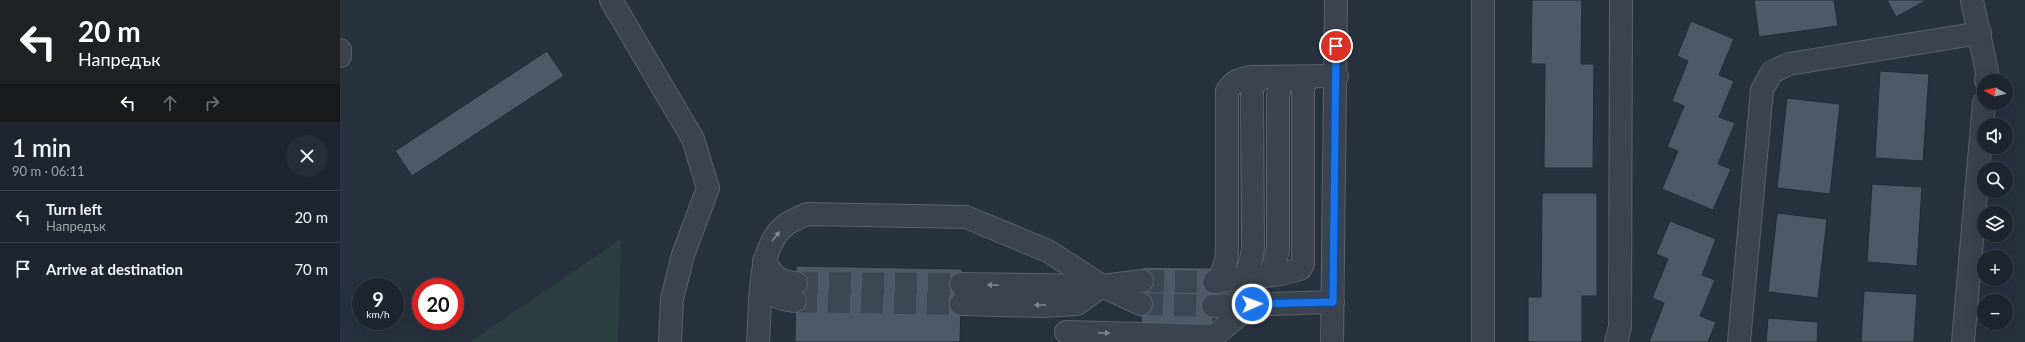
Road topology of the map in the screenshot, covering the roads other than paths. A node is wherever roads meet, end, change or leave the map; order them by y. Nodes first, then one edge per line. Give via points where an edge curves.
1 (611, 0) edge
2 (1336, 0) edge
3 (1483, 0) edge
4 (1621, 0) edge
5 (1972, 0) edge
6 (1980, 33) junction
7 (340, 50) edge
8 (340, 56) edge
9 (1987, 74) edge
10 (1337, 76) junction
11 (1281, 77) junction
12 (1983, 110) edge
13 (763, 270) junction
14 (1246, 278) junction
15 (1142, 281) tunnel mouth
16 (1102, 286) junction
17 (796, 292) tunnel mouth
18 (1333, 302) junction
19 (1076, 304) junction
20 (1141, 304) tunnel mouth
21 (1252, 304) junction
22 (1214, 306) tunnel mouth
23 (1064, 337) edge
24 (762, 338) edge
25 (670, 342) edge
26 (1332, 342) edge
27 (1483, 342) edge
28 (1616, 342) edge
29 (1739, 342) edge
30 (1963, 342) edge

1 - 25 street via 693,139 708,188 683,255 672,299
2 - 10 street
3 - 27 street
4 - 28 street via 1620,327
5 - 6 street
6 - 9 street
6 - 29 street via 1789,64 1772,72 1762,90
7 - 8 street
10 - 11 street
10 - 18 street
11 - 14 street via 1267,90 1266,97 1265,250
11 - 14 street via 1245,82 1240,95 1237,262
11 - 14 street via 1306,80 1303,90 1303,264 1300,269
12 - 30 street
13 -> 16 street via 770,244 786,224 807,214 966,217 1048,251
13 - 17 street via 770,292 776,297
13 - 24 street
15 - 16 street
16 - 19 street
16 - 19 street via 961,294 1044,306
16 - 20 street
18 - 21 street
18 - 26 street
19 - 23 street
21 - 22 street
23 -> 21 street via 1214,336

